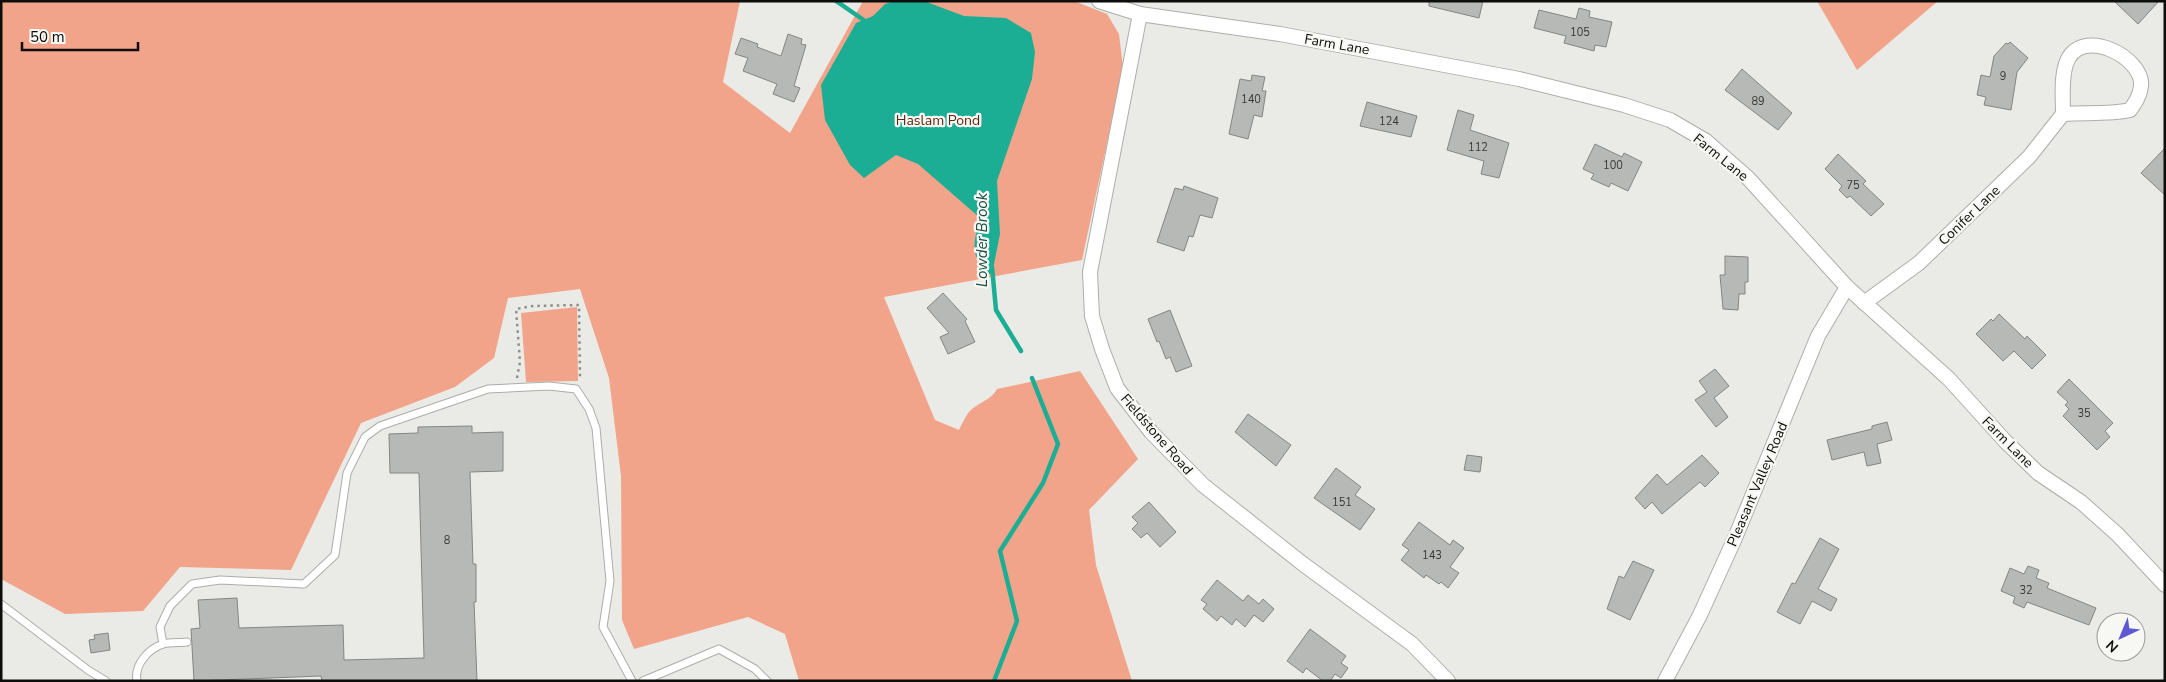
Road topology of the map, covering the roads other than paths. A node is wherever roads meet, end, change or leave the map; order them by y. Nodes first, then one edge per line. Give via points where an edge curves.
1 (1099, 1) edge
2 (1140, 14) junction
3 (2063, 114) junction
4 (1847, 287) junction
5 (1864, 303) junction
6 (2165, 585) edge
7 (1, 604) edge
8 (187, 642) dead end
9 (163, 644) junction
10 (106, 681) edge
11 (137, 681) edge
12 (632, 681) edge
13 (643, 681) edge
14 (766, 681) edge
15 (1448, 681) edge
16 (1665, 681) edge

1 - 2 street, Farm Lane
2 - 4 street, Farm Lane via 1280,34 1519,78 1670,120 1706,141 1748,178
2 - 15 street, Fieldstone Road via 1090,272 1092,316 1116,388 1151,432 1203,486 1412,644
3 - 3 street via 2066,64 2072,52 2088,44 2104,46 2123,57 2137,72 2142,84 2138,99 2130,110 2114,114
3 - 5 street, Conifer Lane via 2029,157 1919,263
4 - 5 street, Farm Lane
4 - 16 street, Pleasant Valley Road via 1818,336 1727,555
5 - 6 street, Farm Lane via 1949,379 2038,473 2081,502 2117,534
7 - 10 lane
8 - 9 lane
9 - 11 lane via 143,658 138,666
9 - 12 lane via 160,627 170,606 192,584 220,580 304,584 335,555 347,473 365,436 380,426 488,389 549,386 576,389 589,408 596,428 610,581 603,627
13 - 14 lane via 719,649 755,669

